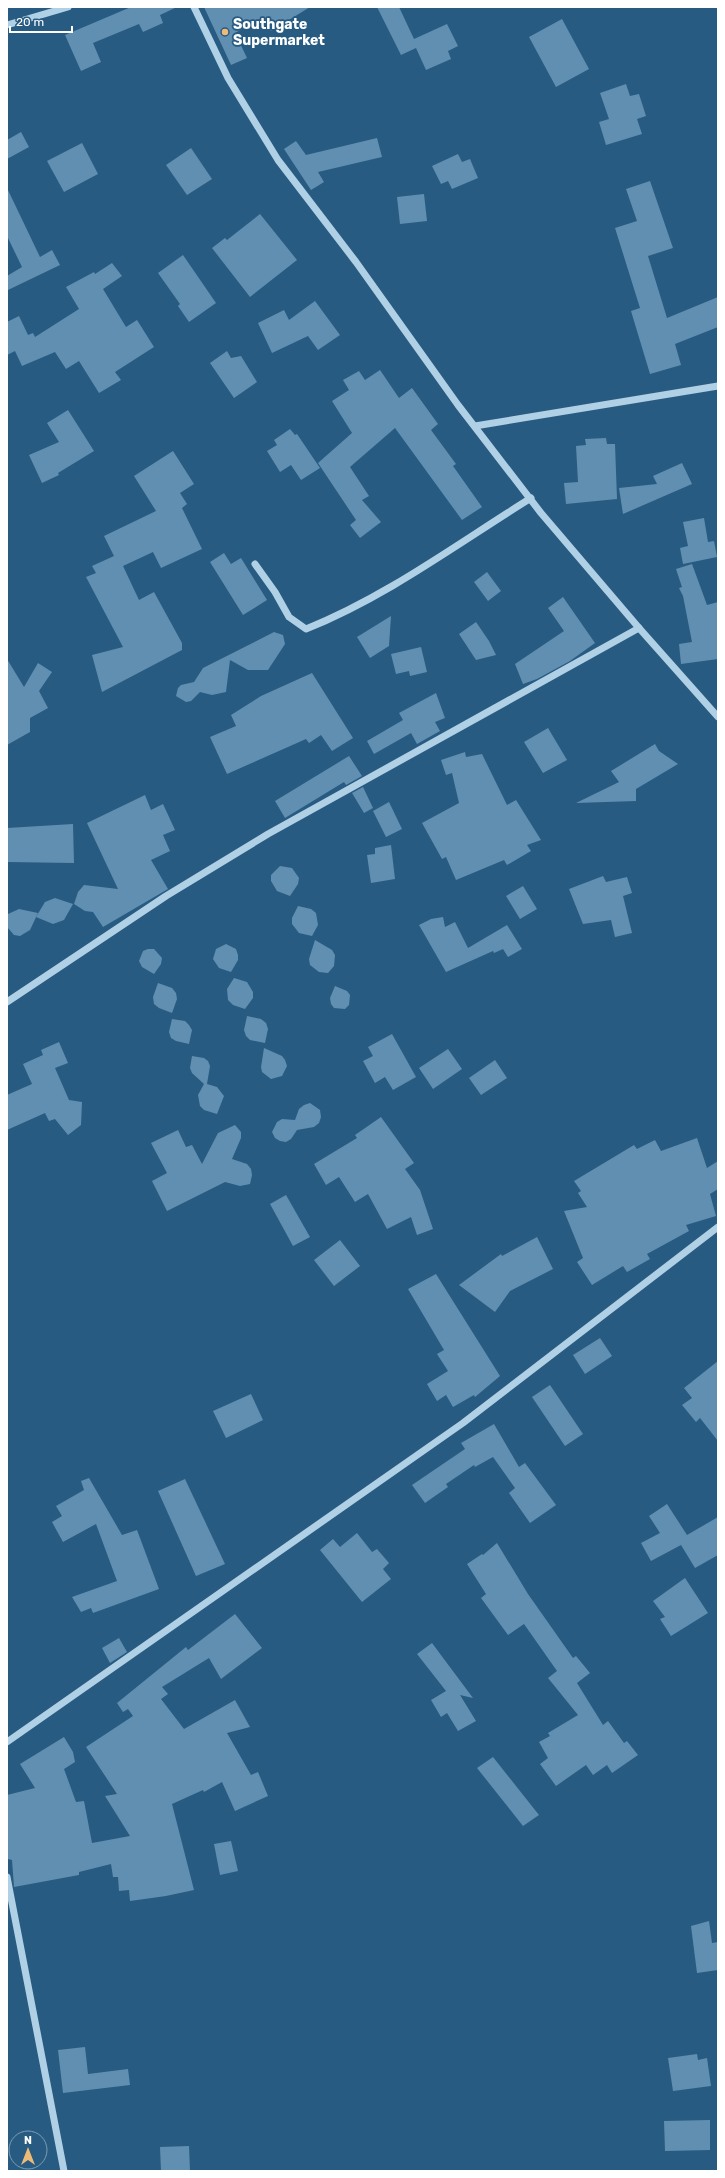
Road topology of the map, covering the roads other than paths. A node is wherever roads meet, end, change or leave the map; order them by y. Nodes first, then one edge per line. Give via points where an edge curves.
1 (68, 7) edge
2 (194, 7) edge
3 (7, 25) edge
4 (718, 386) edge
5 (475, 426) junction
6 (530, 498) junction
7 (255, 564) dead end
8 (639, 628) junction
9 (718, 717) edge
10 (7, 1002) edge
11 (718, 1227) edge
12 (7, 1742) edge
13 (7, 1877) edge
14 (64, 2171) edge

1 - 3 street
2 - 5 street via 228,78 278,160
4 - 5 street
5 - 6 street
6 - 7 street via 396,584 306,629 290,617
6 - 8 street
8 - 9 street
8 - 10 street via 268,834 166,896
11 - 12 street via 463,1423
13 - 14 street

